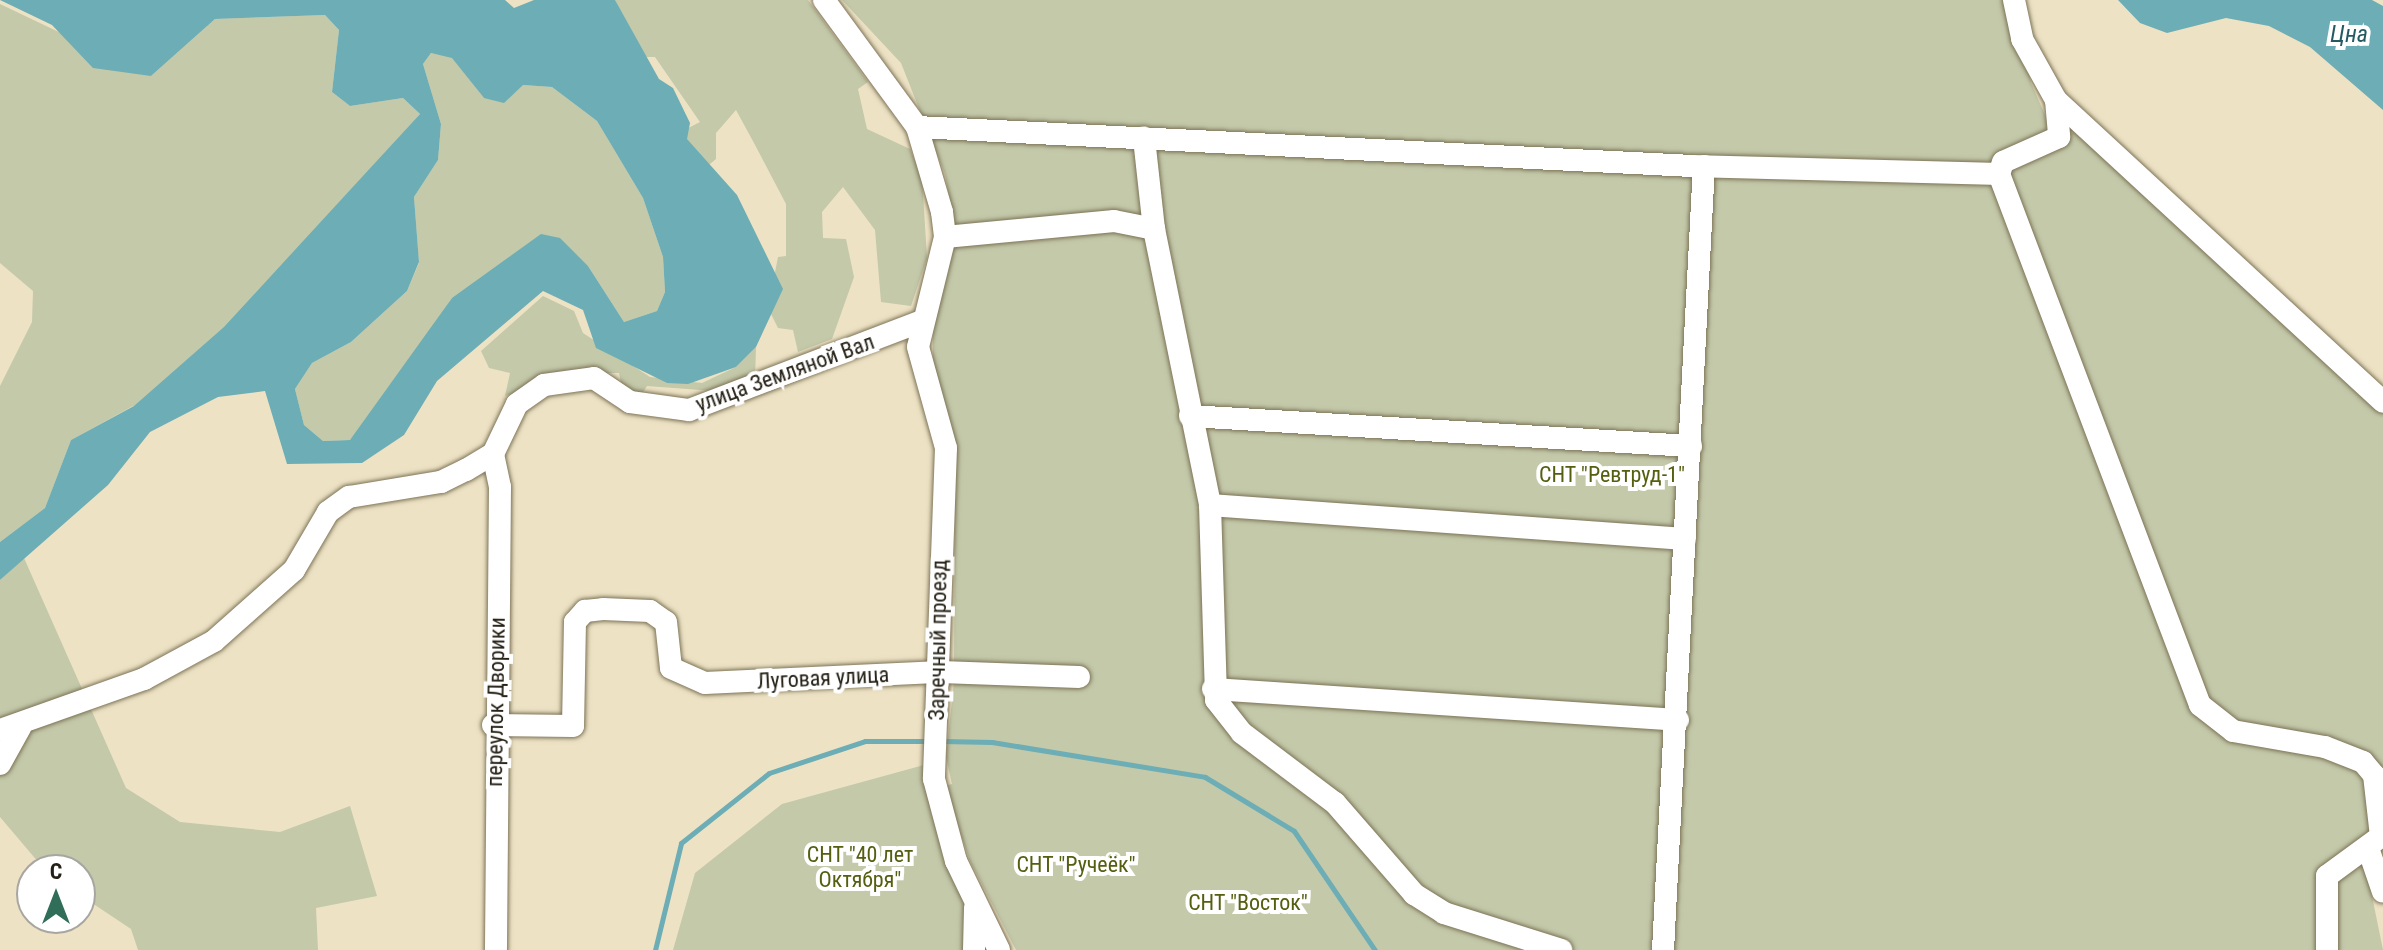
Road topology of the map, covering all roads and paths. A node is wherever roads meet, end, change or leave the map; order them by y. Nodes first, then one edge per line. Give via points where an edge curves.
1 (824, 0) edge
2 (2014, 0) edge
3 (2056, 100) junction
4 (917, 127) junction
5 (1144, 138) junction
6 (1704, 166) junction
7 (1999, 174) junction
8 (1154, 229) junction
9 (945, 237) junction
10 (919, 322) junction
11 (2383, 402) edge
12 (1190, 416) junction
13 (1691, 446) junction
14 (493, 454) junction
15 (1210, 505) junction
16 (1685, 539) junction
17 (941, 672) junction
18 (1079, 677) dead end
19 (1213, 689) junction
20 (1678, 720) junction
21 (493, 725) junction
22 (10, 728) edge
23 (0, 764) edge
24 (2377, 839) edge
25 (2383, 892) edge
26 (975, 903) junction
27 (496, 950) edge
28 (974, 950) edge
29 (999, 950) edge
30 (1561, 950) edge
31 (1663, 950) edge
32 (2327, 950) edge

1 - 4 street
2 - 3 street via 2022,39
3 - 7 street via 2059,137 2003,162
3 - 11 street
4 - 5 street
4 - 9 street via 935,174
5 - 6 street
5 - 8 street
6 - 7 street
6 - 13 street
7 - 24 street via 2200,705 2233,731 2325,747 2363,762 2374,775
8 - 9 street via 1114,221
8 - 12 street
9 - 10 street
10 - 14 street, улица Земляной Вал via 689,410 630,402 594,378 544,385 517,404
10 - 17 street, Заречный проезд via 923,372 946,448
12 - 13 street
12 - 15 street
13 - 16 street
14 - 21 street, переулок Дворики via 500,487
14 - 22 street via 441,482 349,497 328,512 294,570 245,621 144,679 81,696
15 - 16 street
15 - 19 street
16 - 20 street
17 - 18 street, Луговая улица
17 - 21 street, Луговая улица via 705,683 677,676 666,622 650,611 585,611 572,637 573,726
17 - 26 street, Заречный проезд via 934,779
19 - 20 street
19 - 30 street via 1229,721 1335,803 1414,894 1444,913
20 - 31 street
21 - 27 street, переулок Дворики
22 - 23 street
24 - 25 street
24 - 32 street via 2335,863 2327,876
26 - 28 street
26 - 29 street, Заречный проезд

